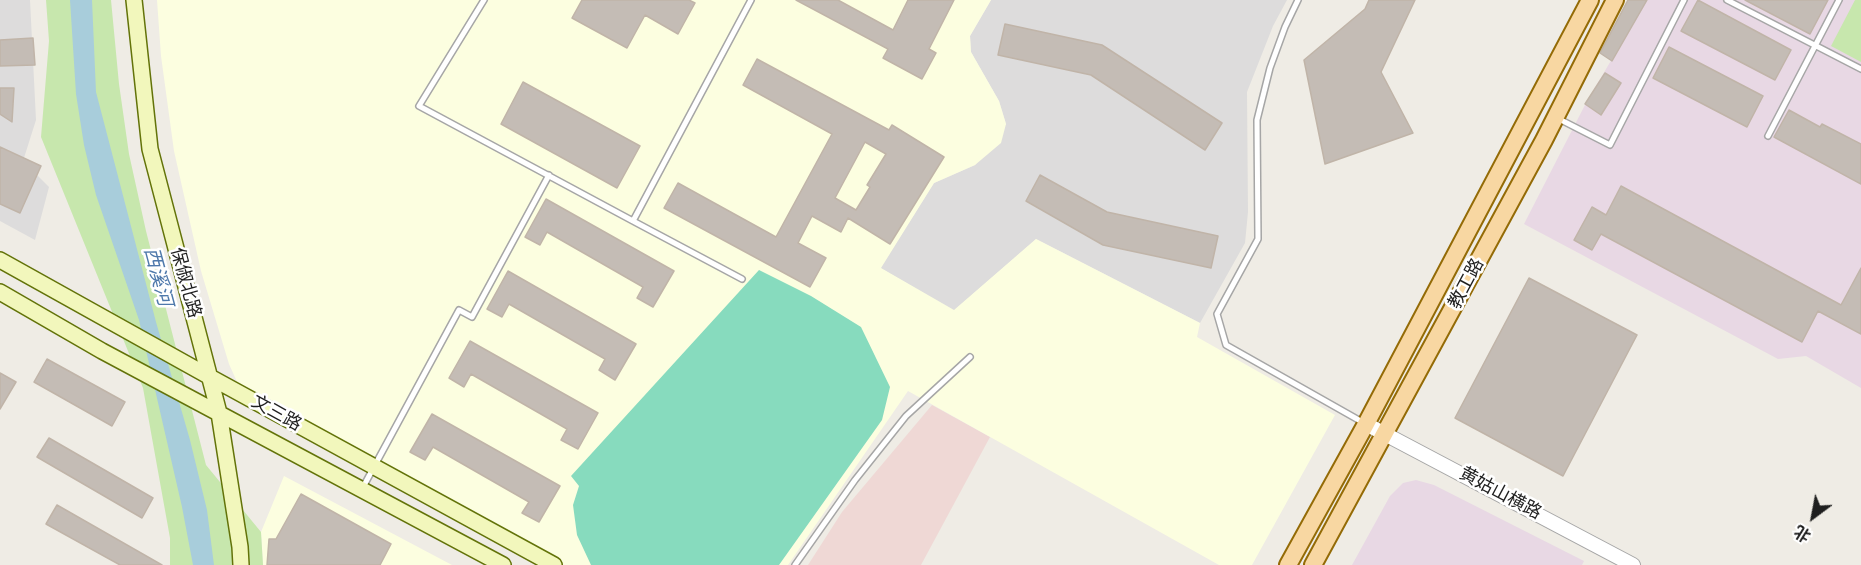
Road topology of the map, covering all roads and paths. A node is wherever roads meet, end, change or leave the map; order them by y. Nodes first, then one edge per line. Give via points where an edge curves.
1 (134, 0) edge
2 (484, 0) edge
3 (751, 0) edge
4 (1298, 0) edge
5 (1590, 0) edge
6 (1615, 0) edge
7 (1684, 0) edge
8 (1727, 0) edge
9 (1839, 0) edge
10 (1815, 46) junction
11 (1861, 69) edge
12 (1556, 117) junction
13 (1768, 136) dead end
14 (549, 176) junction
15 (633, 221) junction
16 (0, 260) edge
17 (742, 279) dead end
18 (0, 292) edge
19 (970, 357) dead end
20 (210, 377) junction
21 (219, 413) junction
22 (1366, 424) junction
23 (1386, 434) junction
24 (374, 467) junction
25 (362, 489) junction
26 (241, 565) edge
27 (502, 565) edge
28 (554, 565) edge
29 (795, 565) edge
30 (1288, 565) edge
31 (1313, 565) edge
32 (1633, 565) edge

1 - 20 main road, 保俶北路 via 150,149
2 - 14 lane via 419,106
3 - 15 lane
4 - 22 lane via 1284,27 1257,120 1258,239 1217,315 1226,345
5 - 22 main road, 教工路
6 - 12 main road, 教工路
7 - 12 lane via 1610,145
8 - 10 lane
9 - 10 lane
10 - 11 lane
10 - 13 lane
12 - 23 main road, 教工路
14 - 15 lane
14 - 24 lane via 472,317 459,310
15 - 17 lane
16 - 20 main road, 文三路
18 - 21 main road, 文三路
19 - 29 lane via 906,416
20 - 21 main road, 保俶北路
20 - 24 main road, 文三路
21 - 25 main road, 文三路
21 - 26 main road, 保俶北路
22 - 23 street, 黄姑山横路
22 - 30 main road, 教工路
23 - 31 main road, 教工路
23 - 32 street, 黄姑山横路
24 - 25 lane
24 - 28 main road, 文三路
25 - 27 main road, 文三路

